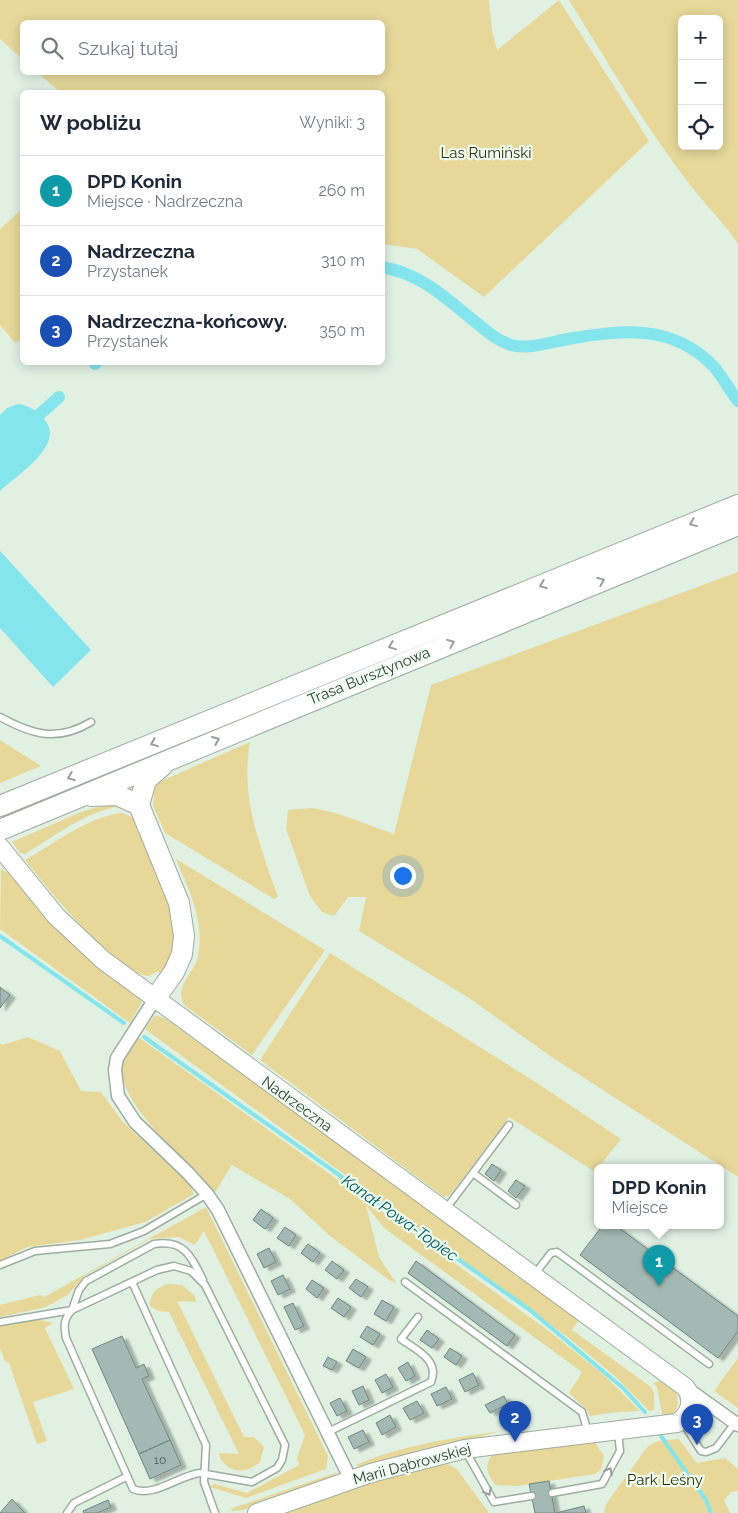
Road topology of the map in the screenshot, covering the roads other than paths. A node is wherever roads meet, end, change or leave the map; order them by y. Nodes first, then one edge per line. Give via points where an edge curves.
1 (738, 504) edge
2 (738, 525) edge
3 (273, 705) junction
4 (0, 717) edge
5 (91, 722) dead end
6 (171, 759) junction
7 (83, 795) junction
8 (140, 805) junction
9 (0, 806) edge
10 (1, 835) edge
11 (155, 1000) junction
12 (509, 1125) dead end
13 (472, 1173) junction
14 (207, 1194) junction
15 (516, 1205) dead end
16 (444, 1211) junction
17 (0, 1265) edge
18 (533, 1276) junction
19 (132, 1282) junction
20 (405, 1282) dead end
21 (205, 1284) junction
22 (72, 1310) junction
23 (418, 1317) dead end
24 (0, 1322) edge
25 (709, 1364) dead end
26 (685, 1387) junction
27 (681, 1420) junction
28 (736, 1424) edge
29 (618, 1430) junction
30 (328, 1432) junction
31 (588, 1434) junction
32 (464, 1449) junction
33 (204, 1473) junction
34 (126, 1477) junction
35 (351, 1480) junction
36 (552, 1493) dead end
37 (532, 1496) dead end
38 (67, 1513) edge
39 (215, 1513) edge
40 (258, 1513) edge

1 -> 3 main road, Trasa Bursztynowa
3 -> 2 main road, Trasa Bursztynowa
6 -> 3 main road, Trasa Bursztynowa
3 -> 9 main road, Trasa Bursztynowa
4 - 5 lane via 28,731 51,734 72,732
6 - 7 main road, Trasa Bursztynowa
6 - 8 main road via 146,780
7 - 8 main road via 117,795
7 - 10 main road, Trasa Bursztynowa
8 - 11 main road via 179,903 184,936 182,954 174,972
10 - 11 street, Nadrzeczna via 67,928
11 - 14 street via 117,1058 118,1096 135,1122
11 - 16 street, Nadrzeczna
12 - 13 lane
13 - 15 lane
13 - 16 lane
14 - 17 lane via 144,1231 110,1244 35,1251
14 - 30 street via 218,1210
16 - 18 street, Nadrzeczna
18 - 25 lane via 551,1253 557,1252
18 - 26 street, Nadrzeczna
19 - 21 lane via 174,1266 191,1271
19 - 22 lane
19 - 33 lane via 206,1445
20 - 31 lane via 582,1412
21 - 22 lane via 180,1246 166,1242 154,1244 86,1281 78,1290
21 - 33 lane via 285,1445 277,1468 252,1482
22 - 24 lane
22 - 34 lane via 65,1318 66,1338
23 - 30 lane via 401,1338 433,1366 431,1382
26 - 27 street via 690,1401 687,1415
26 - 28 street, Nadrzeczna
27 - 28 lane via 701,1451 706,1452 716,1448
27 - 29 street, Marii Dąbrowskiej
29 - 31 street, Marii Dąbrowskiej
36 -> 29 lane via 602,1484 620,1451
30 - 35 street
31 - 32 street, Marii Dąbrowskiej
32 - 35 street, Marii Dąbrowskiej via 418,1459
32 -> 37 lane via 494,1502
33 - 34 lane via 139,1492 133,1489
33 - 39 lane via 206,1492
34 - 38 lane via 74,1502
35 - 40 street, Marii Dąbrowskiej

